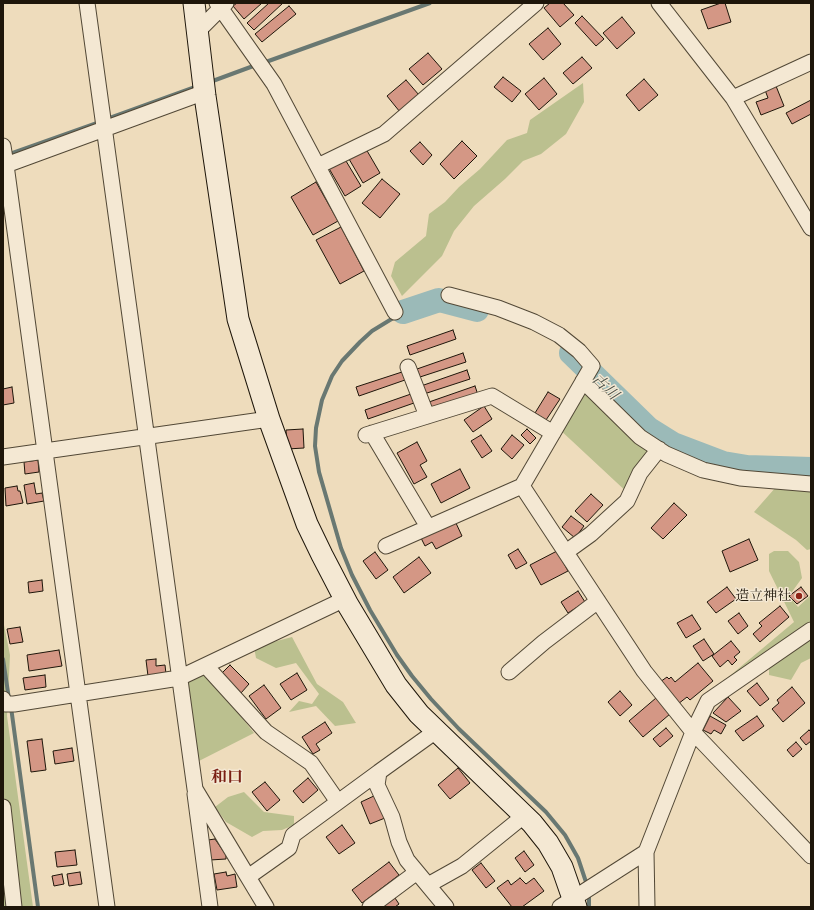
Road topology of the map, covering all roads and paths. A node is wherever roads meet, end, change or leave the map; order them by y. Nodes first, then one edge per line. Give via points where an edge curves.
1 (86, 3) edge
2 (194, 3) edge
3 (536, 3) edge
4 (659, 3) edge
5 (221, 5) edge
6 (198, 31) junction
7 (811, 62) edge
8 (204, 86) junction
9 (733, 98) junction
10 (102, 122) junction
11 (3, 148) edge
12 (6, 165) junction
13 (318, 166) junction
14 (811, 228) edge
15 (449, 296) dead end
16 (395, 312) dead end
17 (408, 367) dead end
18 (583, 382) junction
19 (427, 416) junction
20 (269, 419) junction
21 (553, 433) junction
22 (146, 437) junction
23 (659, 449) junction
24 (45, 451) junction
25 (3, 457) edge
26 (811, 484) edge
27 (522, 486) junction
28 (428, 527) junction
29 (386, 546) dead end
30 (566, 552) junction
31 (345, 599) junction
32 (598, 602) junction
33 (811, 630) edge
34 (206, 666) junction
35 (509, 672) dead end
36 (179, 678) junction
37 (78, 694) junction
38 (4, 702) edge
39 (436, 731) junction
40 (693, 732) junction
41 (379, 772) junction
42 (195, 790) junction
43 (338, 802) junction
44 (3, 807) edge
45 (524, 815) junction
46 (646, 852) junction
47 (811, 856) edge
48 (417, 872) junction
49 (248, 877) junction
50 (428, 885) junction
51 (570, 904) edge
52 (14, 907) edge
53 (107, 907) edge
54 (210, 907) edge
55 (266, 907) edge
56 (370, 907) edge
57 (446, 907) edge
58 (647, 907) edge

1 - 10 street
2 - 6 street
3 - 13 street via 384,134
4 - 9 street
5 - 6 street
5 - 13 street via 274,84
6 - 8 street
7 - 9 street
8 - 10 street
8 - 20 street via 238,319
9 - 14 street
10 - 12 street
10 - 22 street
11 - 12 street
12 - 24 street
13 - 16 street
15 - 18 street via 498,308 560,335 592,366
17 - 19 street
18 - 21 street
18 - 23 street via 640,437
19 - 21 street via 492,396
19 - 28 street via 369,434
20 - 22 street
20 - 31 street via 307,524
21 - 27 street
22 - 24 street
22 - 36 street
23 - 26 street via 703,470 740,478
23 - 30 street via 640,473 627,501 591,534
24 - 25 street
24 - 37 street
27 - 28 street
27 - 30 street
28 - 29 street
30 - 32 street
31 - 34 street
31 - 39 street via 396,685
32 - 35 street
32 - 40 street via 644,671
33 - 40 street via 708,701
34 - 36 street
34 - 43 street via 266,732 311,763
36 - 37 street
36 - 42 street
37 - 38 street via 21,703
37 - 53 street
39 - 41 street
39 - 45 street
40 - 46 street
40 - 47 street
41 - 43 street
41 - 48 street via 377,785 392,817 407,860
42 - 49 street
42 - 54 street
43 - 49 street via 293,835 289,848
44 - 52 street
45 - 50 street via 462,866
45 - 51 street via 552,849 562,867
46 - 51 street
46 - 58 street
48 - 50 street
48 - 56 street
49 - 55 street
50 - 57 street

